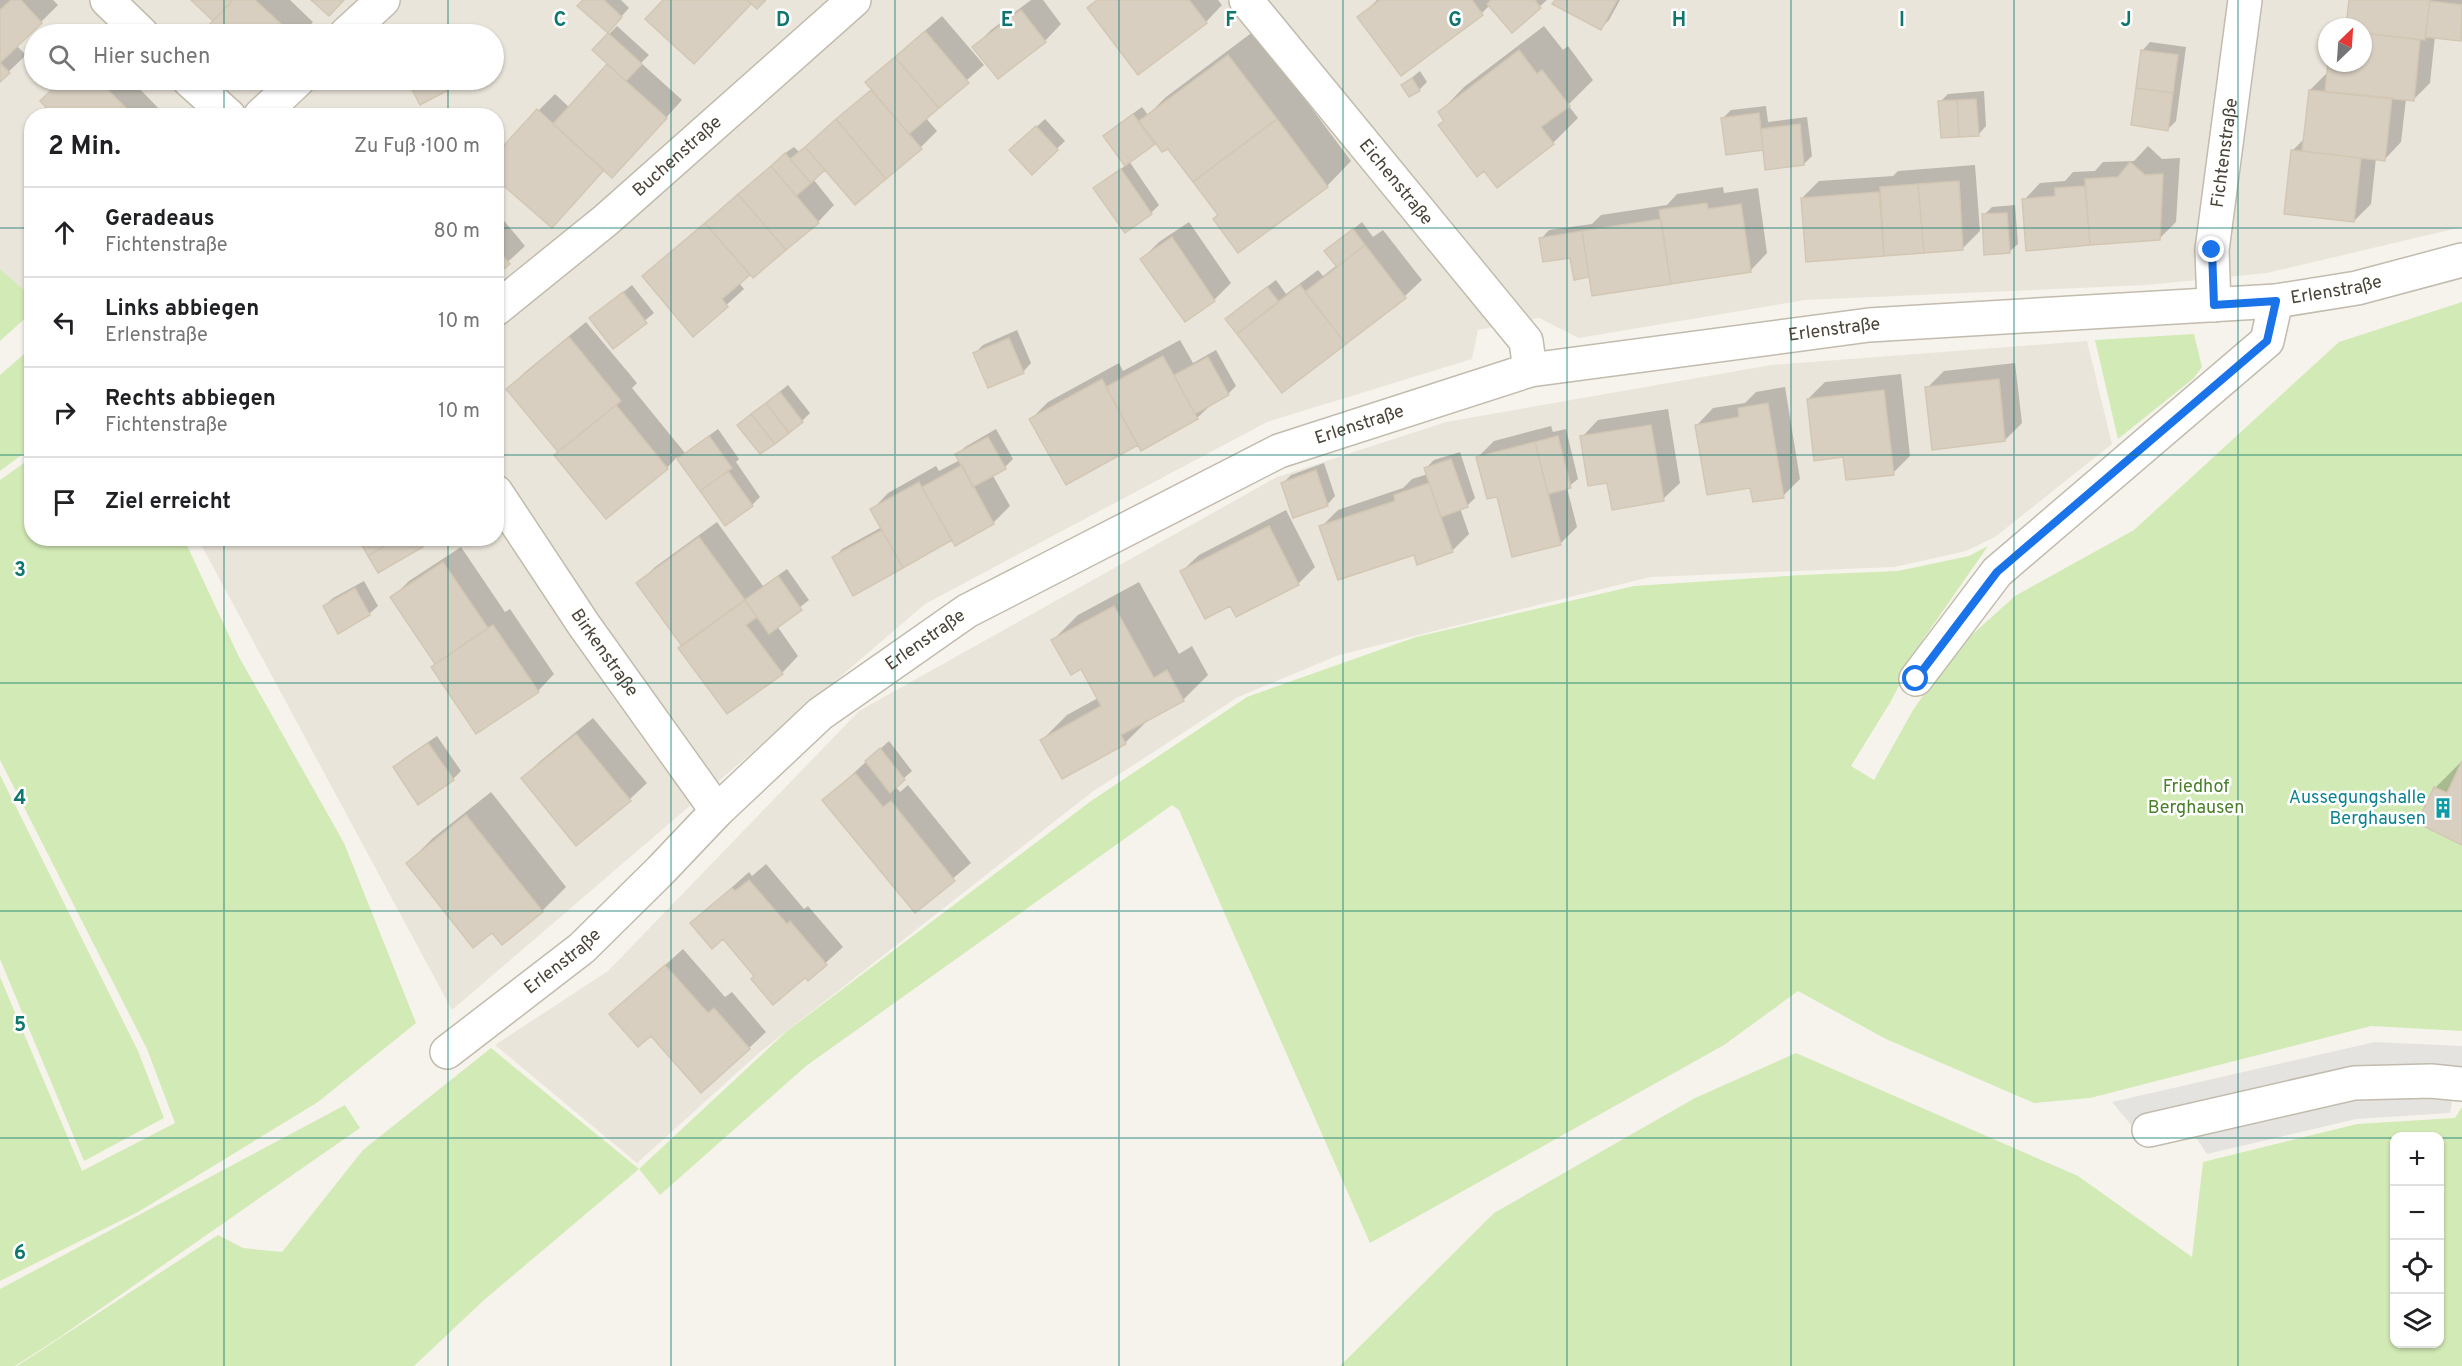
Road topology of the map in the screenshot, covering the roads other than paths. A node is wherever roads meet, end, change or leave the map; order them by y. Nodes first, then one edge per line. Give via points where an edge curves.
1 (107, 0) edge
2 (383, 0) edge
3 (854, 0) edge
4 (1246, 0) edge
5 (2246, 0) edge
6 (132, 24) edge
7 (357, 24) edge
8 (200, 90) edge
9 (287, 90) edge
10 (220, 108) edge
11 (268, 108) edge
12 (2462, 260) edge
13 (2276, 301) junction
14 (504, 303) edge
15 (2214, 305) junction
16 (1530, 370) junction
17 (504, 504) edge
18 (1916, 679) dead end
19 (717, 811) junction
20 (447, 1052) dead end
21 (2462, 1084) edge
22 (2149, 1130) dead end

1 - 6 street
2 - 7 street
3 - 14 street, Buchenstraße via 606,220
4 - 16 street, Eichenstraße via 1526,341
5 - 15 street, Fichtenstraße via 2212,250
8 - 10 street
9 - 11 street
12 - 13 street, Erlenstraße via 2357,288
13 - 15 street, Erlenstraße
13 - 18 street via 2267,341 1997,572
15 - 16 street, Erlenstraße via 1869,325
16 - 19 street, Erlenstraße via 1279,451 967,612 820,714
17 - 19 street, Birkenstraße via 584,625
19 - 20 street, Erlenstraße via 582,948
21 - 22 street via 2354,1083

